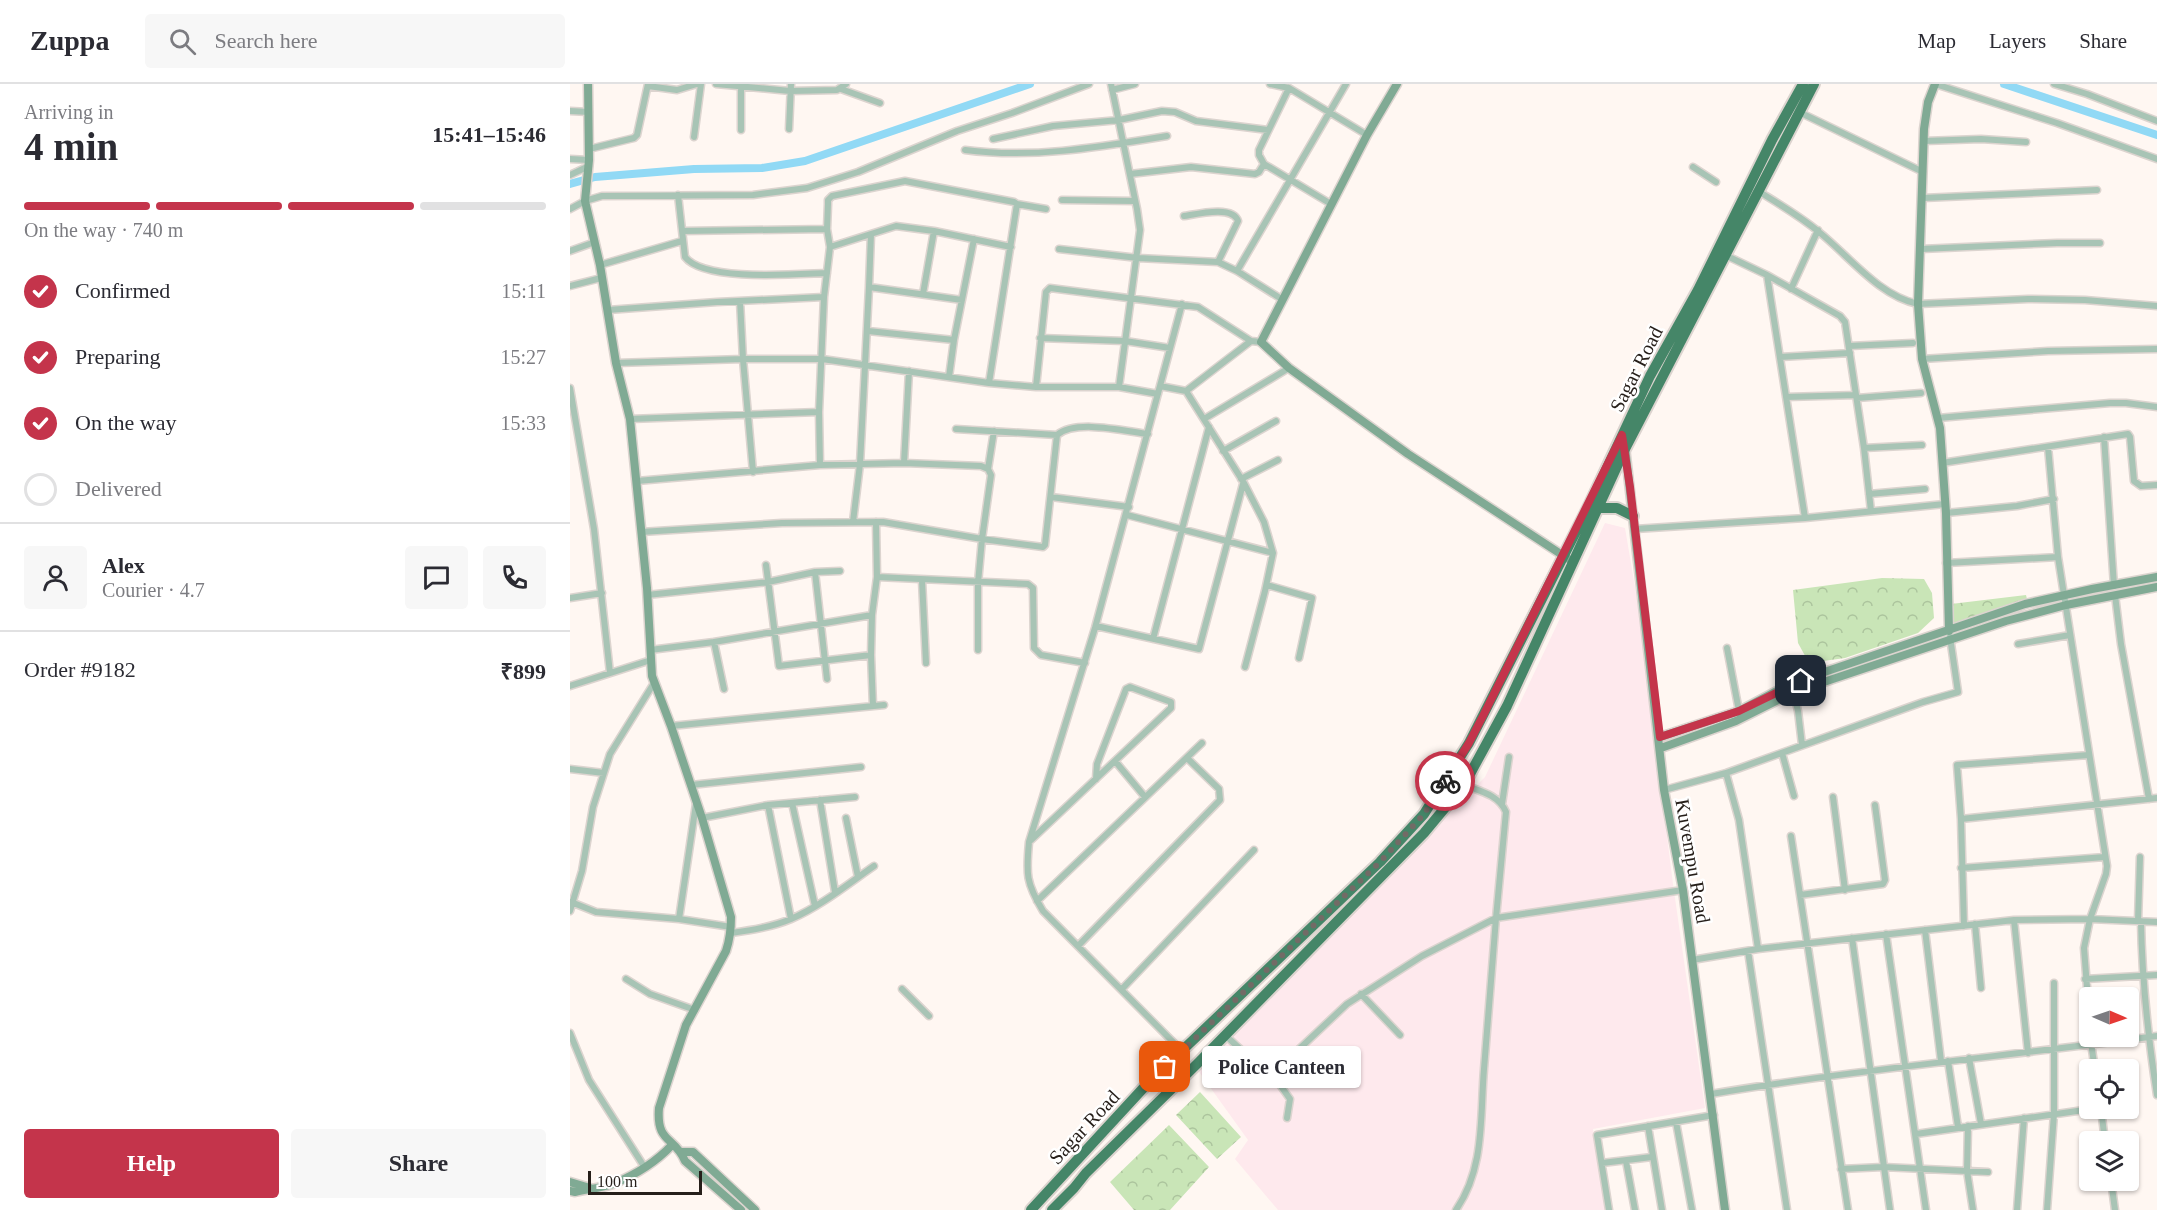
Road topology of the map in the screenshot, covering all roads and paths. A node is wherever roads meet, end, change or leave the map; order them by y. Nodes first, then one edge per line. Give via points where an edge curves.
1 (588, 84) edge
2 (699, 84) edge
3 (716, 84) edge
4 (1088, 84) edge
5 (1135, 84) edge
6 (1270, 84) edge
7 (1346, 84) edge
8 (1396, 84) edge
9 (1803, 84) edge
10 (1814, 84) edge
11 (1935, 84) edge
12 (2054, 84) edge
13 (648, 85) edge
14 (741, 86) edge
15 (843, 86) edge
16 (791, 87) edge
17 (1111, 87) edge
18 (1289, 88) junction
19 (880, 103) dead end
20 (570, 111) edge
21 (589, 112) junction
22 (1330, 112) junction
23 (1799, 112) junction
24 (1119, 120) junction
25 (2157, 121) edge
26 (789, 129) dead end
27 (741, 130) dead end
28 (1268, 130) junction
29 (1366, 135) junction
30 (1167, 136) dead end
31 (694, 137) dead end
32 (993, 139) dead end
33 (1924, 141) junction
34 (2026, 142) dead end
35 (1123, 143) junction
36 (589, 148) junction
37 (965, 150) dead end
38 (570, 159) edge
39 (2157, 159) edge
40 (1264, 164) junction
41 (589, 166) junction
42 (1693, 167) dead end
43 (1923, 172) junction
44 (1130, 174) junction
45 (570, 175) edge
46 (1290, 180) junction
47 (1716, 182) dead end
48 (1758, 190) junction
49 (2097, 190) dead end
50 (678, 195) junction
51 (1923, 198) junction
52 (1062, 200) dead end
53 (585, 201) junction
54 (1135, 201) junction
55 (1017, 204) junction
56 (1331, 204) junction
57 (570, 209) edge
58 (1046, 209) dead end
59 (1184, 216) dead end
60 (827, 229) junction
61 (1818, 230) junction
62 (682, 231) junction
63 (934, 231) junction
64 (871, 234) junction
65 (974, 238) junction
66 (682, 241) junction
67 (595, 242) junction
68 (2100, 243) dead end
69 (830, 248) junction
70 (1011, 248) junction
71 (1059, 249) dead end
72 (1921, 249) junction
73 (570, 251) edge
74 (1725, 255) junction
75 (1138, 258) junction
76 (1218, 262) junction
77 (600, 265) junction
78 (1237, 271) junction
79 (827, 273) junction
80 (1767, 275) junction
81 (601, 278) junction
82 (570, 286) edge
83 (869, 287) junction
84 (1791, 289) junction
85 (923, 294) junction
86 (824, 297) junction
87 (1131, 298) junction
88 (962, 300) junction
89 (1283, 300) junction
90 (740, 301) junction
91 (1182, 304) junction
92 (1918, 304) junction
93 (2157, 306) edge
94 (608, 310) junction
95 (868, 331) junction
96 (1040, 338) junction
97 (954, 340) junction
98 (1125, 341) junction
99 (1256, 342) junction
100 (1913, 343) dead end
101 (1170, 348) junction
102 (2157, 349) edge
103 (1850, 350) junction
104 (1780, 357) junction
105 (743, 359) junction
106 (822, 359) junction
107 (1922, 359) junction
108 (616, 363) junction
109 (865, 364) junction
110 (1289, 369) junction
111 (909, 371) junction
112 (950, 377) junction
113 (989, 383) junction
114 (1160, 386) junction
115 (1036, 387) junction
116 (1119, 387) junction
117 (570, 388) edge
118 (1186, 391) junction
119 (1921, 393) dead end
120 (1158, 394) junction
121 (1856, 396) junction
122 (1786, 398) junction
123 (2157, 407) edge
124 (819, 412) junction
125 (748, 416) junction
126 (1938, 418) junction
127 (630, 419) junction
128 (1204, 419) junction
129 (1276, 421) dead end
130 (1209, 427) junction
131 (956, 429) dead end
132 (994, 431) junction
133 (1148, 434) junction
134 (1057, 435) junction
135 (1622, 435) junction
136 (2104, 437) junction
137 (1922, 445) dead end
138 (2048, 447) junction
139 (1864, 448) junction
140 (1625, 449) junction
141 (1223, 451) junction
142 (1278, 460) dead end
143 (904, 463) junction
144 (1942, 463) junction
145 (860, 464) junction
146 (820, 465) junction
147 (988, 469) junction
148 (753, 472) junction
149 (637, 481) junction
150 (1242, 481) junction
151 (2157, 485) edge
152 (1925, 489) dead end
153 (1869, 494) junction
154 (1051, 497) junction
155 (2054, 499) junction
156 (1129, 507) junction
157 (1600, 508) junction
158 (1945, 509) junction
159 (1871, 511) junction
160 (1126, 515) junction
161 (1633, 516) junction
162 (1805, 518) junction
163 (853, 522) junction
164 (876, 522) junction
165 (1635, 529) junction
166 (1183, 531) junction
167 (641, 532) junction
168 (982, 539) junction
169 (1227, 542) junction
170 (1273, 553) junction
171 (2058, 557) junction
172 (1569, 559) junction
173 (1946, 563) junction
174 (766, 565) dead end
175 (840, 571) dead end
176 (815, 572) junction
177 (877, 577) junction
178 (2157, 577) edge
179 (922, 580) junction
180 (768, 582) junction
181 (978, 583) junction
182 (1267, 585) junction
183 (2157, 587) edge
184 (2115, 590) junction
185 (602, 593) junction
186 (647, 595) junction
187 (570, 598) edge
188 (2065, 600) junction
189 (872, 615) junction
190 (819, 623) junction
191 (1096, 626) junction
192 (773, 630) junction
193 (2070, 635) junction
194 (1949, 636) junction
195 (1154, 639) junction
196 (714, 642) junction
197 (2018, 644) dead end
198 (1727, 648) dead end
199 (650, 650) junction
200 (978, 650) dead end
201 (872, 655) junction
202 (1299, 658) dead end
203 (651, 660) junction
204 (825, 661) junction
205 (926, 663) dead end
206 (1085, 663) junction
207 (1245, 667) dead end
208 (610, 673) junction
209 (828, 679) dead end
210 (654, 683) junction
211 (570, 686) edge
212 (1793, 688) junction
213 (724, 689) dead end
214 (884, 705) dead end
215 (873, 706) junction
216 (1739, 711) junction
217 (671, 726) junction
218 (1660, 737) junction
219 (1202, 743) dead end
220 (1802, 745) junction
221 (1661, 748) junction
222 (1782, 753) junction
223 (2089, 755) junction
224 (1509, 757) dead end
225 (1186, 758) junction
226 (1115, 761) junction
227 (861, 766) dead end
228 (570, 769) edge
229 (604, 773) junction
230 (1726, 773) junction
231 (1096, 779) junction
232 (1464, 784) junction
233 (691, 785) junction
234 (1664, 790) junction
235 (1794, 796) dead end
236 (855, 797) dead end
237 (1145, 797) junction
238 (1833, 797) dead end
239 (2157, 798) edge
240 (2149, 799) junction
241 (820, 800) junction
242 (696, 801) junction
243 (792, 803) junction
244 (1502, 804) junction
245 (2097, 804) junction
246 (768, 805) junction
247 (1875, 805) dead end
248 (702, 818) junction
249 (846, 818) dead end
250 (1962, 819) junction
251 (1791, 836) dead end
252 (1029, 842) junction
253 (1254, 850) dead end
254 (2105, 856) junction
255 (2140, 856) dead end
256 (874, 866) dead end
257 (1961, 868) junction
258 (858, 877) junction
259 (1683, 890) junction
260 (1845, 890) junction
261 (835, 892) junction
262 (1800, 895) junction
263 (1037, 901) junction
264 (571, 903) edge
265 (815, 906) junction
266 (570, 911) edge
267 (1496, 918) junction
268 (680, 919) junction
269 (791, 919) junction
270 (2090, 919) junction
271 (2014, 920) junction
272 (2140, 921) junction
273 (2157, 922) edge
274 (1975, 924) junction
275 (1964, 926) junction
276 (731, 930) junction
277 (1925, 930) junction
278 (1887, 934) junction
279 (1852, 938) junction
280 (1807, 944) junction
281 (1078, 946) junction
282 (1758, 949) junction
283 (1748, 951) junction
284 (1692, 960) junction
285 (2157, 975) edge
286 (2142, 976) junction
287 (626, 979) dead end
288 (2085, 979) junction
289 (2054, 983) dead end
290 (2086, 987) edge
291 (1981, 988) dead end
292 (903, 989) dead end
293 (1122, 989) junction
294 (1361, 994) junction
295 (695, 1010) junction
296 (929, 1016) dead end
297 (570, 1033) edge
298 (1225, 1034) junction
299 (1400, 1035) dead end
300 (2157, 1036) edge
301 (2139, 1037) edge
302 (2148, 1037) junction
303 (2079, 1043) edge
304 (2054, 1050) junction
305 (1182, 1051) junction
306 (2028, 1053) junction
307 (1969, 1058) junction
308 (1944, 1061) junction
309 (1905, 1066) junction
310 (1870, 1071) junction
311 (1271, 1072) junction
312 (1827, 1076) junction
313 (1768, 1084) junction
314 (1711, 1094) junction
315 (2157, 1095) edge
316 (2079, 1111) edge
317 (2054, 1114) junction
318 (1714, 1115) junction
319 (1287, 1118) dead end
320 (2024, 1118) junction
321 (1676, 1122) junction
322 (1981, 1124) junction
323 (1648, 1126) junction
324 (1968, 1126) junction
325 (1958, 1128) junction
326 (1916, 1134) junction
327 (672, 1145) junction
328 (681, 1152) junction
329 (1652, 1157) junction
330 (1626, 1161) junction
331 (1602, 1163) junction
332 (1883, 1167) junction
333 (645, 1168) junction
334 (1920, 1168) junction
335 (1841, 1169) junction
336 (1967, 1171) junction
337 (1988, 1172) dead end
338 (570, 1182) edge
339 (591, 1188) junction
340 (570, 1191) edge
341 (2112, 1191) edge
342 (741, 1210) edge
343 (755, 1210) edge
344 (1031, 1210) edge
345 (1052, 1210) edge
346 (1456, 1210) edge
347 (1609, 1210) edge
348 (1635, 1210) edge
349 (1662, 1210) edge
350 (1692, 1210) edge
351 (1725, 1210) edge
352 (1787, 1210) edge
353 (1848, 1210) edge
354 (1890, 1210) edge
355 (1926, 1210) edge
356 (1973, 1210) edge
357 (2017, 1210) edge
358 (2047, 1210) edge
359 (2115, 1210) edge

1 - 21 street
2 - 13 street via 677,90
2 - 31 street
3 - 14 street
4 - 50 street via 807,188 753,195
5 - 17 street
6 - 18 street
7 - 22 street
8 - 29 street
9 - 135 highway, Sagar Road
10 - 23 highway, Sagar Road
11 - 33 street via 1928,102
11 - 39 street
12 - 25 street
13 - 36 street via 637,135
14 - 16 street
14 - 27 street
15 - 16 street
15 - 19 street
16 - 26 street
17 - 24 street
18 - 22 street
18 - 28 street
20 - 21 street
21 - 36 street
22 - 29 street
22 - 46 street
23 - 43 street
23 - 48 highway, Sagar Road
24 - 28 street via 1169,111 1196,121
24 - 32 street via 1053,126
24 - 35 street
28 - 40 street via 1259,155
29 - 56 street
30 - 35 street
33 - 34 street
33 - 43 street
35 - 37 street via 1055,151
35 - 44 street
36 - 41 street
38 - 41 street
40 - 44 street via 1255,174 1191,167
40 - 46 street
41 - 45 street
41 - 53 street
42 - 47 street
43 - 51 street
44 - 54 street
46 - 56 street
46 - 78 street
48 - 61 street
48 - 74 highway, Sagar Road
49 - 51 street
50 - 53 street via 602,196
50 - 62 street
51 - 72 street
52 - 54 street
53 - 57 street
53 - 67 street
54 - 75 street via 1140,230
55 - 58 street
55 - 60 street via 905,181 832,196 828,200
55 - 70 street
56 - 89 street
59 - 76 street via 1217,212 1236,217 1238,221
60 - 62 street
60 - 69 street
61 - 84 street
61 - 92 street via 1887,292
62 - 66 street
63 - 64 street via 896,226
63 - 65 street
63 - 85 street
64 - 69 street
64 - 83 street
65 - 70 street
65 - 88 street
66 - 77 street
66 - 79 street via 685,257 692,264 728,273
67 - 73 street
67 - 77 street
68 - 72 street
69 - 79 street
70 - 113 street
71 - 75 street
72 - 92 street
74 - 80 street
74 - 140 highway, Sagar Road
75 - 76 street
75 - 87 street
76 - 78 street
77 - 81 street
78 - 89 street
79 - 86 street
80 - 84 street
80 - 104 street
81 - 82 street
81 - 94 street
83 - 85 street
83 - 95 street
84 - 103 street via 1845,322
85 - 88 street
86 - 90 street
86 - 106 street
87 - 91 street
87 - 96 street via 1050,288 1046,292
87 - 98 street
88 - 97 street
89 - 99 street
90 - 94 street
90 - 105 street
91 - 99 street via 1198,308
91 - 101 street
92 - 93 street via 2028,299
92 - 107 street
94 - 108 street
95 - 97 street
95 - 109 street
96 - 98 street
96 - 115 street
97 - 112 street
98 - 101 street
98 - 116 street
99 - 110 street
99 - 118 street
100 - 103 street
101 - 114 street
102 - 107 street
103 - 104 street
103 - 121 street
104 - 122 street
105 - 106 street
105 - 108 street
105 - 125 street
106 - 109 street
106 - 124 street
107 - 126 street
108 - 127 street
109 - 111 street
109 - 145 street
110 - 128 street
110 - 172 street via 1408,454
111 - 112 street
111 - 143 street
112 - 113 street
113 - 115 street
114 - 118 street
114 - 120 street
115 - 116 street
116 - 120 street
117 - 185 street
118 - 128 street
119 - 121 street
120 - 133 street
121 - 122 street
121 - 139 street
122 - 162 street
123 - 126 street via 2110,403
124 - 125 street
124 - 146 street
125 - 127 street
125 - 148 street
126 - 144 street
127 - 149 street
128 - 130 street
129 - 141 street
130 - 141 street
130 - 166 street
131 - 132 street
132 - 134 street
132 - 147 street
133 - 134 street via 1082,427
133 - 156 street
134 - 154 street
135 - 140 street, Kuvempu Road
135 - 172 highway, Sagar Road
136 - 138 street
136 - 151 street via 2128,434 2134,481 2140,486
136 - 184 street
137 - 139 street
138 - 144 street
138 - 155 street
139 - 153 street
140 - 157 highway, Sagar Road
140 - 161 street, Kuvempu Road
141 - 150 street
142 - 150 street
143 - 145 street
143 - 147 street
144 - 158 street
145 - 146 street
145 - 163 street
146 - 148 street
147 - 168 street via 991,475
148 - 149 street
149 - 167 street
150 - 169 street
150 - 170 street via 1264,522
152 - 153 street
153 - 159 street
154 - 156 street
154 - 168 street via 1043,547
155 - 158 street via 2017,506
155 - 171 street
156 - 160 street
157 - 161 highway via 1617,508
157 - 172 highway, Sagar Road
158 - 159 street
158 - 173 street
159 - 162 street
160 - 166 street
160 - 191 street
161 - 165 street, Kuvempu Road
162 - 165 street
163 - 164 street
163 - 167 street via 782,522
164 - 168 street
164 - 177 street
165 - 218 street, Kuvempu Road
166 - 169 street
166 - 195 street
167 - 186 street
168 - 181 street
169 - 170 street
169 - 195 street via 1199,649
170 - 182 street
171 - 173 street
171 - 188 street
172 - 232 highway, Sagar Road via 1507,706
172 - 305 highway, Sagar Road via 1469,743 1424,814 1380,862
173 - 194 street
174 - 180 street
175 - 176 street
176 - 180 street
176 - 190 street
177 - 179 street
177 - 189 street
178 - 184 street
179 - 181 street
179 - 205 street
180 - 186 street
180 - 192 street
181 - 200 street
181 - 206 street via 1031,586 1036,652
182 - 202 street via 1312,598
182 - 207 street
183 - 184 street
184 - 188 street
184 - 240 street
185 - 187 street
185 - 208 street
186 - 199 street
188 - 193 street
188 - 194 street via 2025,604
189 - 190 street
189 - 201 street
190 - 192 street
190 - 204 street
191 - 195 street
191 - 206 street
192 - 196 street
192 - 204 street via 779,666
193 - 197 street
193 - 223 street
194 - 212 street
194 - 220 street via 1958,692
196 - 199 street
196 - 213 street
198 - 216 street
199 - 203 street
201 - 204 street
201 - 215 street
203 - 208 street
203 - 210 street
204 - 209 street
206 - 252 street
208 - 211 street
210 - 217 street
210 - 229 street via 610,754
212 - 216 street
212 - 220 street
212 - 221 street via 1736,722
214 - 215 street
215 - 217 street
216 - 218 street
217 - 233 street
218 - 221 street, Kuvempu Road
219 - 225 street
220 - 222 street
221 - 234 street, Kuvempu Road
222 - 230 street
222 - 235 street
223 - 245 street
223 - 250 street via 1956,765
224 - 244 street
225 - 237 street
225 - 281 street via 1219,789 1220,800
226 - 231 street
226 - 231 street via 1170,708 1171,702 1130,687 1125,689 1097,764
226 - 237 street
227 - 233 street
228 - 229 street
229 - 264 street
230 - 234 street
230 - 282 street via 1739,820
231 - 252 street
232 - 244 street
232 - 298 highway, Sagar Road via 1424,833
233 - 242 street
234 - 259 street, Kuvempu Road
236 - 241 street
237 - 263 street
238 - 260 street
239 - 240 street
240 - 245 street
241 - 243 street
241 - 261 street
242 - 248 street
242 - 268 street
243 - 246 street
243 - 265 street
244 - 267 street via 1506,812
245 - 250 street
245 - 254 street
246 - 248 street
246 - 269 street
247 - 260 street via 1886,880
248 - 276 street via 731,917
249 - 258 street
250 - 257 street
251 - 262 street
252 - 263 street via 1026,872
253 - 293 street
254 - 257 street
254 - 270 street via 2106,874
255 - 272 street
256 - 258 street
257 - 275 street
258 - 261 street
259 - 267 street
259 - 284 street, Kuvempu Road
260 - 262 street
261 - 265 street
262 - 280 street
263 - 281 street
264 - 266 street
264 - 268 street via 596,912
265 - 269 street
267 - 294 street via 1422,956
267 - 346 street via 1481,1134 1474,1176
268 - 276 street
269 - 276 street via 766,928
270 - 271 street
270 - 272 street
270 - 288 street via 2084,948
271 - 274 street
271 - 306 street
272 - 273 street
272 - 286 street
274 - 275 street
274 - 291 street
275 - 277 street
276 - 295 street via 726,951
277 - 278 street
277 - 308 street
278 - 279 street
278 - 309 street
279 - 280 street
279 - 310 street
280 - 282 street
280 - 312 street
281 - 293 street
282 - 283 street
283 - 284 street
283 - 313 street
284 - 314 street, Kuvempu Road
285 - 286 street
286 - 288 street
286 - 302 street
287 - 295 street via 650,994
288 - 290 street
289 - 304 street
292 - 296 street
293 - 305 street
294 - 299 street
294 - 311 street
295 - 327 street via 658,1108 661,1133
297 - 333 street via 589,1080
298 - 311 street via 1262,1069
298 - 345 highway, Sagar Road
300 - 302 street
301 - 302 street
302 - 315 street
303 - 304 street
304 - 306 street
304 - 317 street
305 - 344 highway, Sagar Road
306 - 307 street
307 - 308 street
307 - 322 street
308 - 309 street
308 - 325 street
309 - 310 street
309 - 326 street
310 - 312 street
310 - 332 street
311 - 319 street via 1290,1100
312 - 313 street
312 - 335 street
313 - 314 street
313 - 352 street
314 - 318 street, Kuvempu Road
316 - 317 street
317 - 320 street
317 - 358 street
318 - 321 street
318 - 351 street, Kuvempu Road
320 - 322 street
320 - 357 street
321 - 323 street
321 - 350 street
322 - 324 street
323 - 329 street
323 - 331 street via 1598,1135
324 - 325 street
324 - 336 street
325 - 326 street
326 - 334 street
327 - 328 street
327 - 333 street
328 - 342 street via 685,1161
328 - 343 street via 693,1152
329 - 330 street
329 - 349 street
330 - 331 street
330 - 348 street
331 - 347 street
332 - 334 street
332 - 335 street
332 - 354 street
333 - 339 street via 613,1184
334 - 336 street
334 - 355 street
335 - 353 street
336 - 337 street
336 - 356 street
338 - 339 street
339 - 340 street
341 - 359 street

